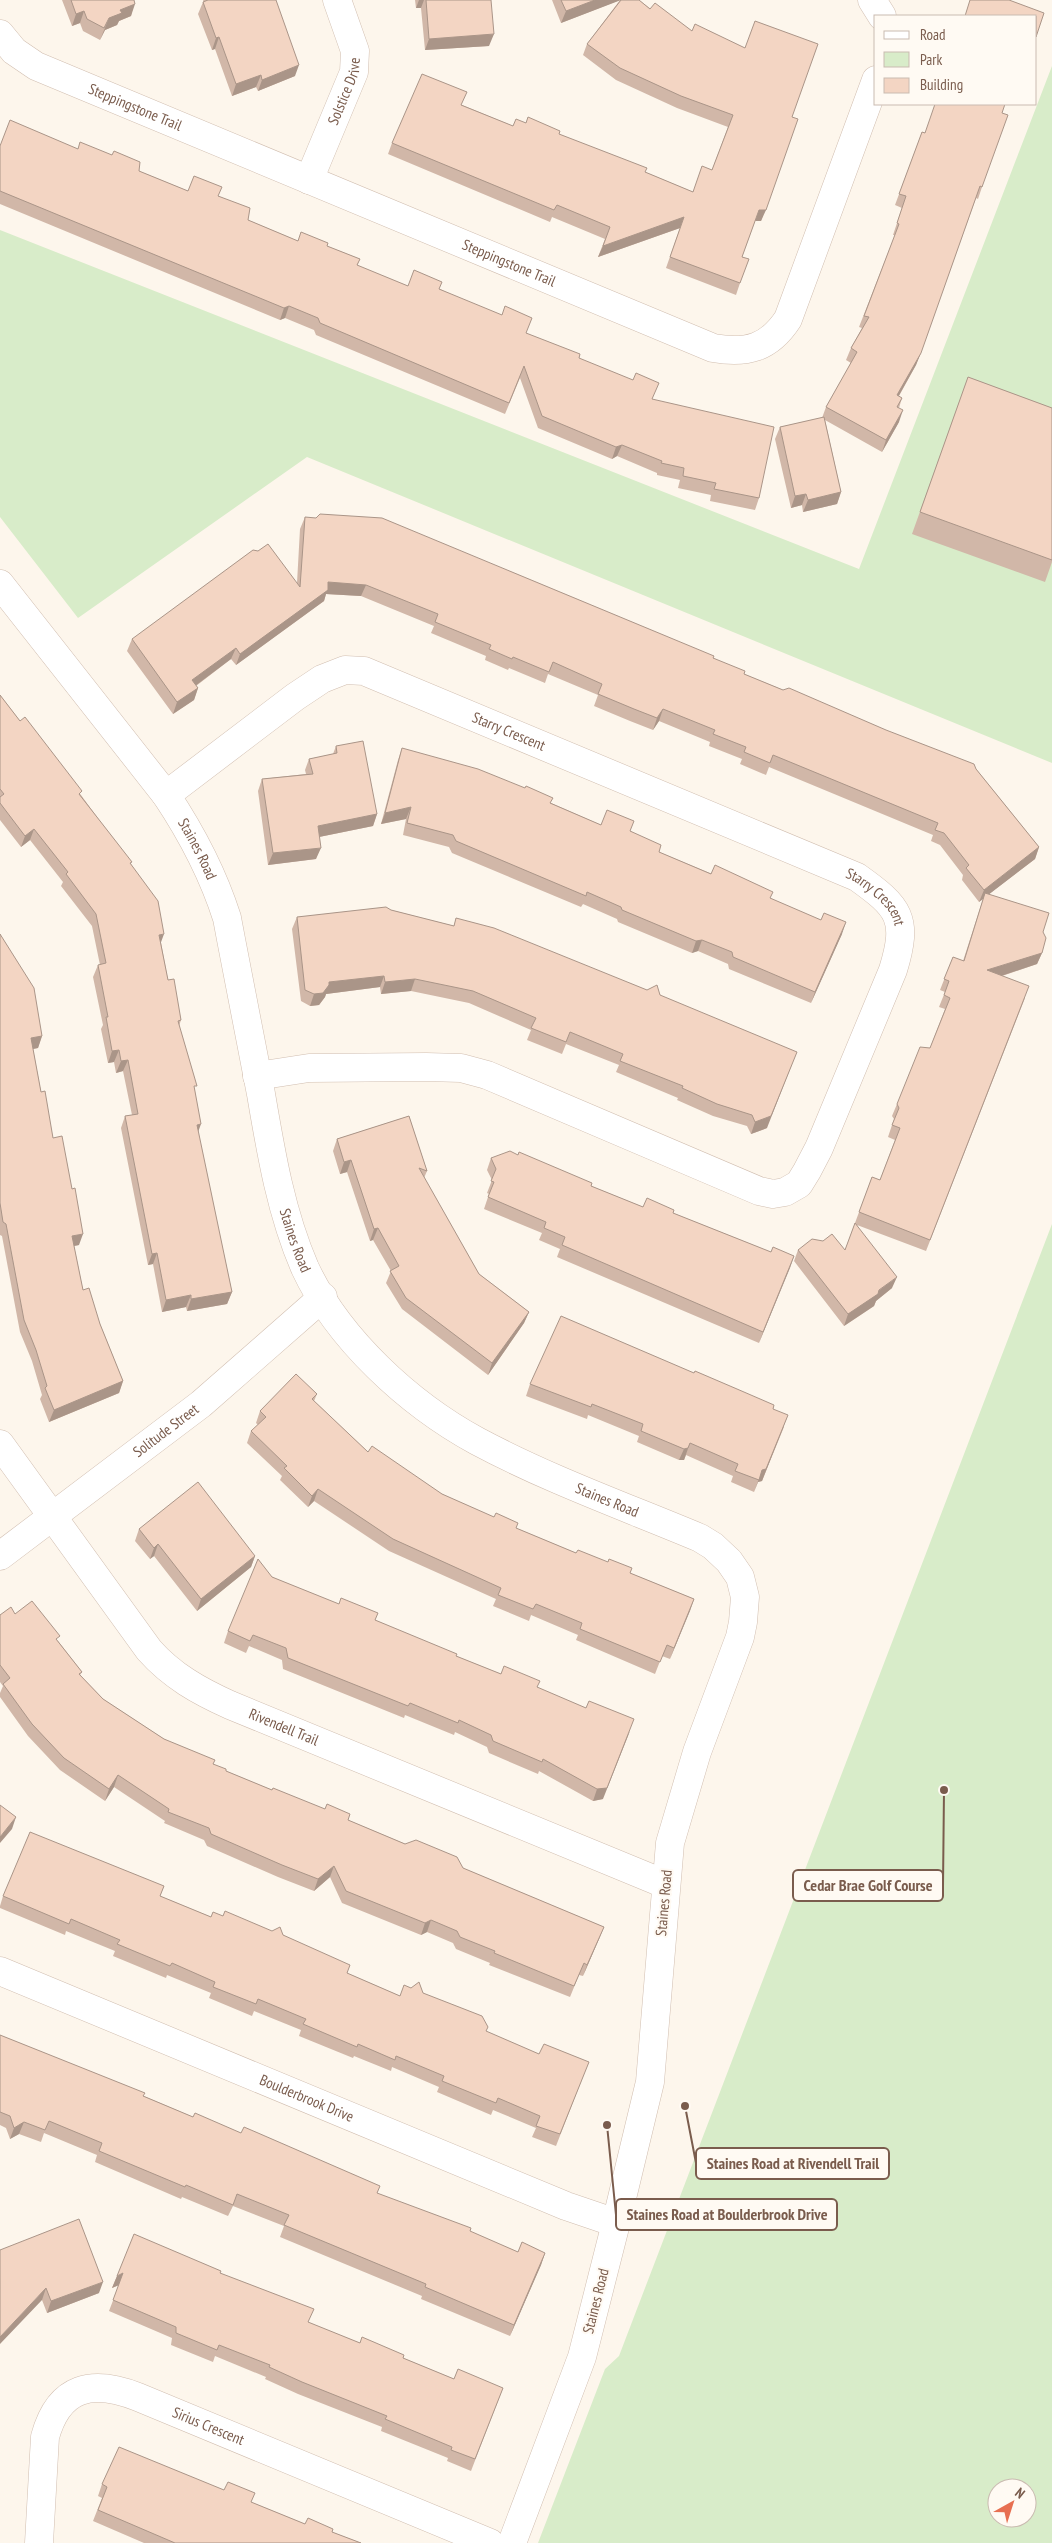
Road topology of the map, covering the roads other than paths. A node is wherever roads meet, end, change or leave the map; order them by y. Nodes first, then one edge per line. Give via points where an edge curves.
1 (337, 0) edge
2 (872, 0) edge
3 (881, 15) edge
4 (0, 34) edge
5 (874, 85) edge
6 (309, 180) junction
7 (0, 584) edge
8 (166, 795) junction
9 (257, 1076) junction
10 (323, 1297) junction
11 (0, 1444) edge
12 (52, 1517) junction
13 (0, 1556) edge
14 (665, 1884) junction
15 (0, 1971) edge
16 (616, 2224) junction
17 (39, 2543) edge
18 (490, 2543) edge
19 (512, 2543) edge

1 - 6 street, Solstice Drive via 355,51 354,72
2 - 3 street
4 - 6 street, Steppingstone Trail via 14,51 36,66
5 - 6 street, Steppingstone Trail via 788,319 767,342 742,350 713,348
7 - 8 street, Staines Road
8 - 9 street, Staines Road via 185,823 218,888 227,918
8 - 9 street, Starry Crescent via 322,679 345,670 364,671 857,877 882,895 895,911 902,928 893,970 819,1148 799,1184 785,1192 759,1191 487,1075 461,1068 309,1068
9 - 10 street, Staines Road via 276,1180 306,1270
10 - 12 street, Solitude Street via 200,1404
10 - 14 street, Staines Road via 341,1326 366,1354 405,1392 443,1420 520,1462 700,1538 722,1554 736,1570 744,1597 740,1637 697,1752 670,1843
11 - 12 street, Rivendell Trail
12 - 13 street, Solitude Street
12 - 14 street, Rivendell Trail via 149,1650 162,1664 201,1691
14 - 16 street, Staines Road via 650,2082
15 - 16 street, Boulderbrook Drive
16 - 19 street, Staines Road via 582,2357
17 - 18 street, Sirius Crescent via 45,2437 49,2421 66,2398 95,2386 132,2394

